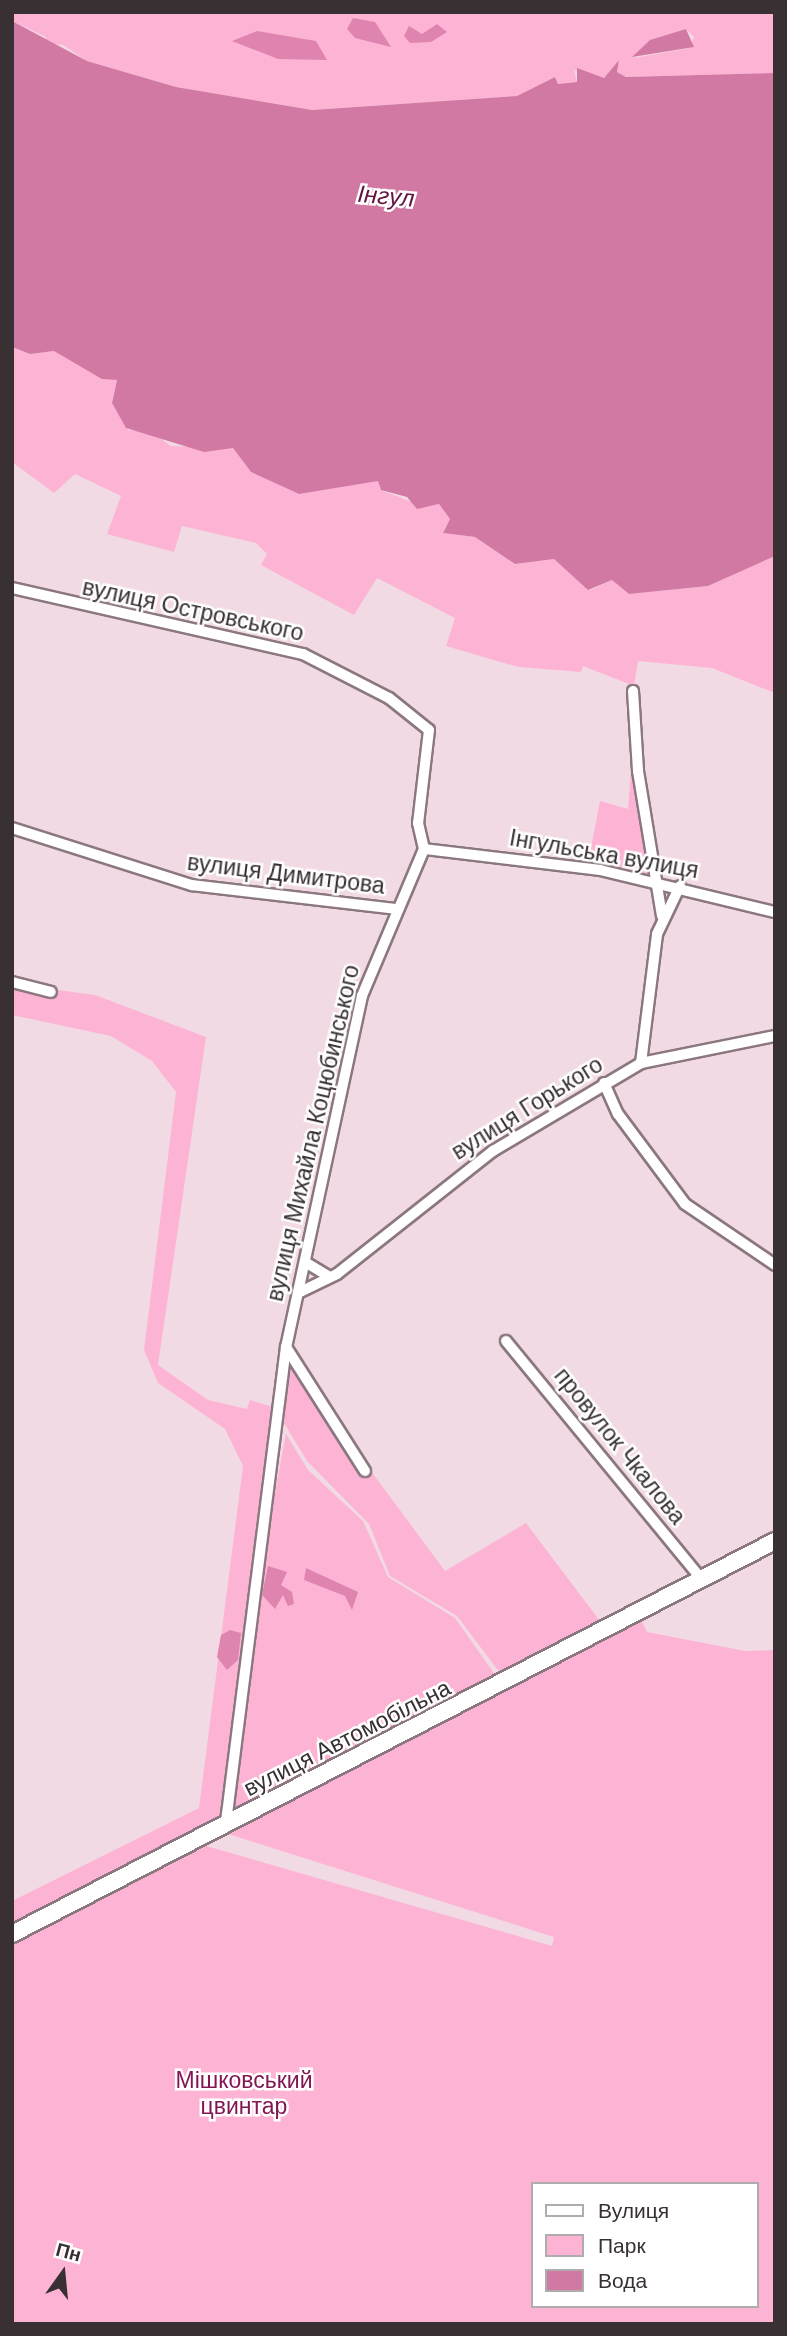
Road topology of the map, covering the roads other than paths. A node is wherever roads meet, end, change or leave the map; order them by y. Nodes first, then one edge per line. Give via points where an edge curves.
1 (12, 588) edge
2 (634, 691) dead end
3 (12, 828) edge
4 (424, 849) junction
5 (655, 881) junction
6 (680, 886) junction
7 (395, 909) junction
8 (775, 912) edge
9 (662, 916) junction
10 (12, 982) edge
11 (51, 992) dead end
12 (775, 1036) edge
13 (641, 1063) junction
14 (604, 1083) junction
15 (305, 1262) junction
16 (775, 1265) edge
17 (330, 1278) junction
18 (298, 1293) junction
19 (506, 1341) dead end
20 (286, 1347) junction
21 (365, 1471) dead end
22 (775, 1541) edge
23 (701, 1578) junction
24 (217, 1834) junction
25 (12, 1934) edge

1 - 4 street, вулиця Островського via 303,654 398,704 429,730 418,822
2 - 5 street
3 - 7 street, вулиця Димитрова via 192,886
4 - 5 street, Інгульська вулиця
4 - 7 street, вулиця Михайла Коцюбинського
5 - 6 street, Інгульська вулиця
5 - 9 street
6 - 8 street, Інгульська вулиця
6 - 9 street
7 - 15 street, вулиця Михайла Коцюбинського via 362,996
9 - 13 street
10 - 11 street
12 - 13 street, вулиця Горького
13 - 14 street, вулиця Горького
14 - 16 street via 618,1114 685,1204
14 - 17 street, вулиця Горького via 457,1176
15 - 17 street
15 - 18 street, вулиця Михайла Коцюбинського
17 - 18 street, вулиця Горького
18 - 20 street, вулиця Михайла Коцюбинського
19 - 23 street, провулок Чкалова
20 - 21 street
20 - 24 street, вулиця Михайла Коцюбинського
22 - 23 street, вулиця Автомобільна
23 - 24 street, вулиця Автомобільна
24 - 25 street, вулиця Автомобільна

